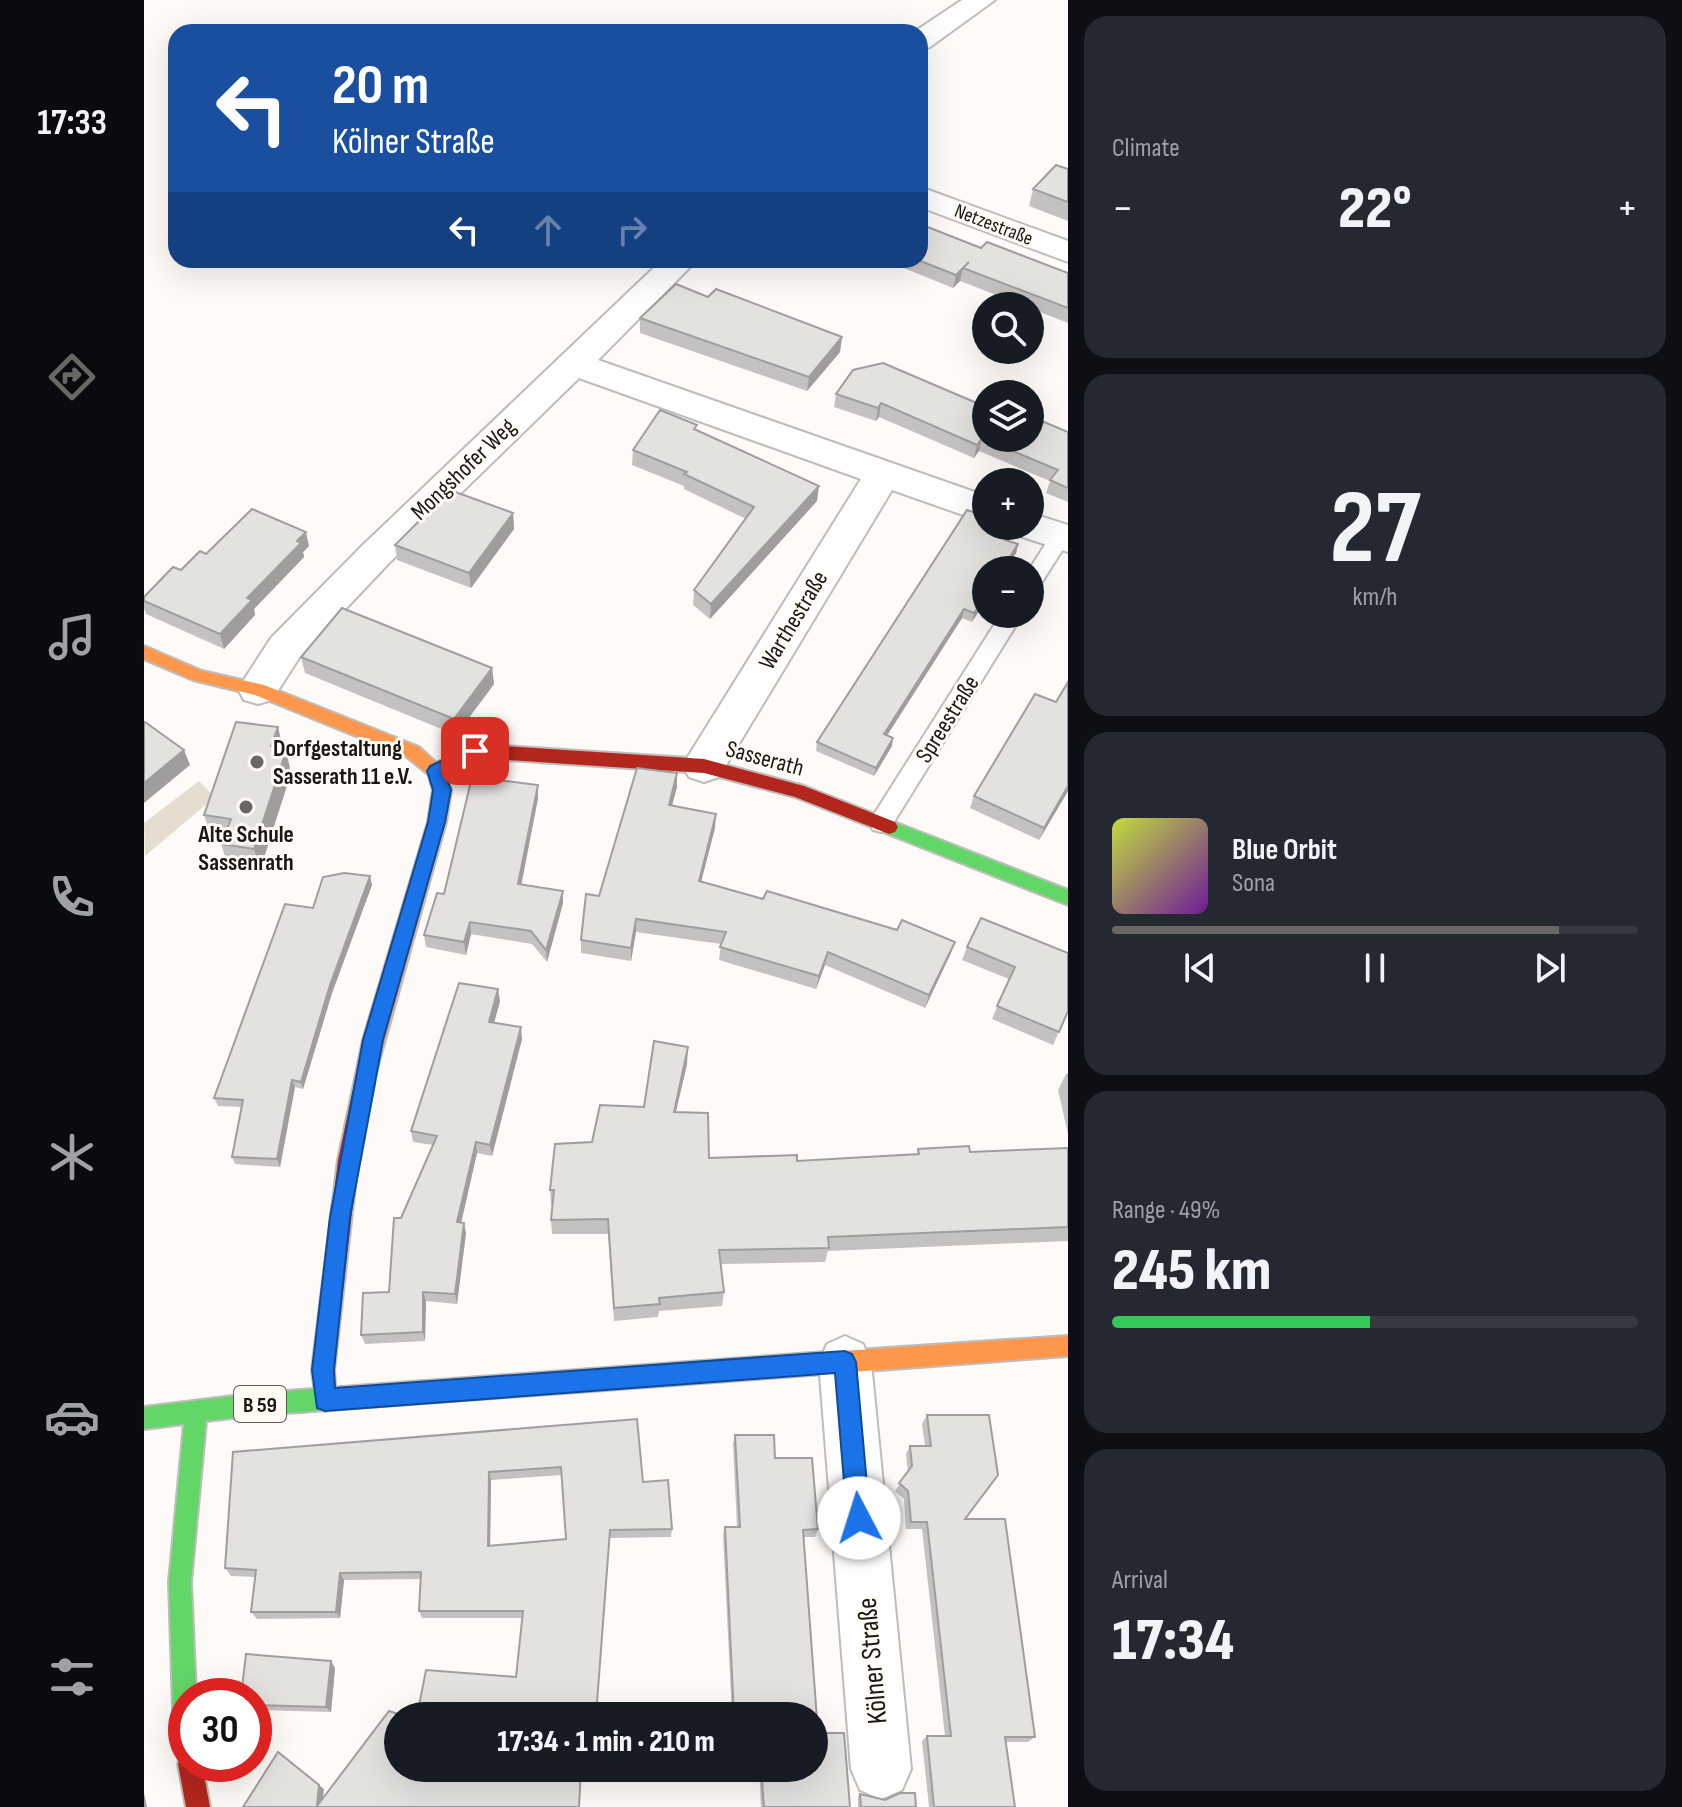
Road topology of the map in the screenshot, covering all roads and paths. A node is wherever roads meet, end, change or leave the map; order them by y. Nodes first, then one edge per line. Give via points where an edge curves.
1 (981, 0) edge
2 (928, 36) edge
3 (928, 199) edge
4 (1068, 252) edge
5 (673, 268) edge
6 (572, 363) junction
7 (883, 474) junction
8 (972, 505) edge
9 (1053, 534) edge
10 (1043, 556) edge
11 (1003, 628) edge
12 (144, 652) edge
13 (258, 689) junction
14 (704, 766) junction
15 (436, 771) junction
16 (881, 823) junction
17 (1066, 892) edge
18 (1068, 1346) edge
19 (845, 1362) junction
20 (325, 1400) junction
21 (196, 1413) junction
22 (144, 1418) edge
23 (184, 1678) edge
24 (881, 1769) dead end
25 (193, 1782) edge
26 (198, 1807) edge

1 - 2 street
3 - 4 street, Netzestraße
5 - 6 street, Mongshofer Weg
6 - 7 street
6 - 13 street, Mongshofer Weg via 285,648
7 - 8 street
7 - 14 street, Warthestraße
9 - 10 lane
11 - 16 lane, Spreestraße
12 - 13 street via 199,676
13 - 15 street via 413,752
14 - 15 street, Sasserath via 475,751
14 - 16 street, Sasserath via 798,791
15 - 20 street via 442,790 437,822 373,1040 348,1160 323,1370
16 - 17 street, Sasserath
18 - 19 street, B 59
19 - 20 street, B 59
19 - 24 street, Kölner Straße
20 - 21 street, B 59
21 - 22 street, B 59
21 - 23 street via 180,1582
25 - 26 street

